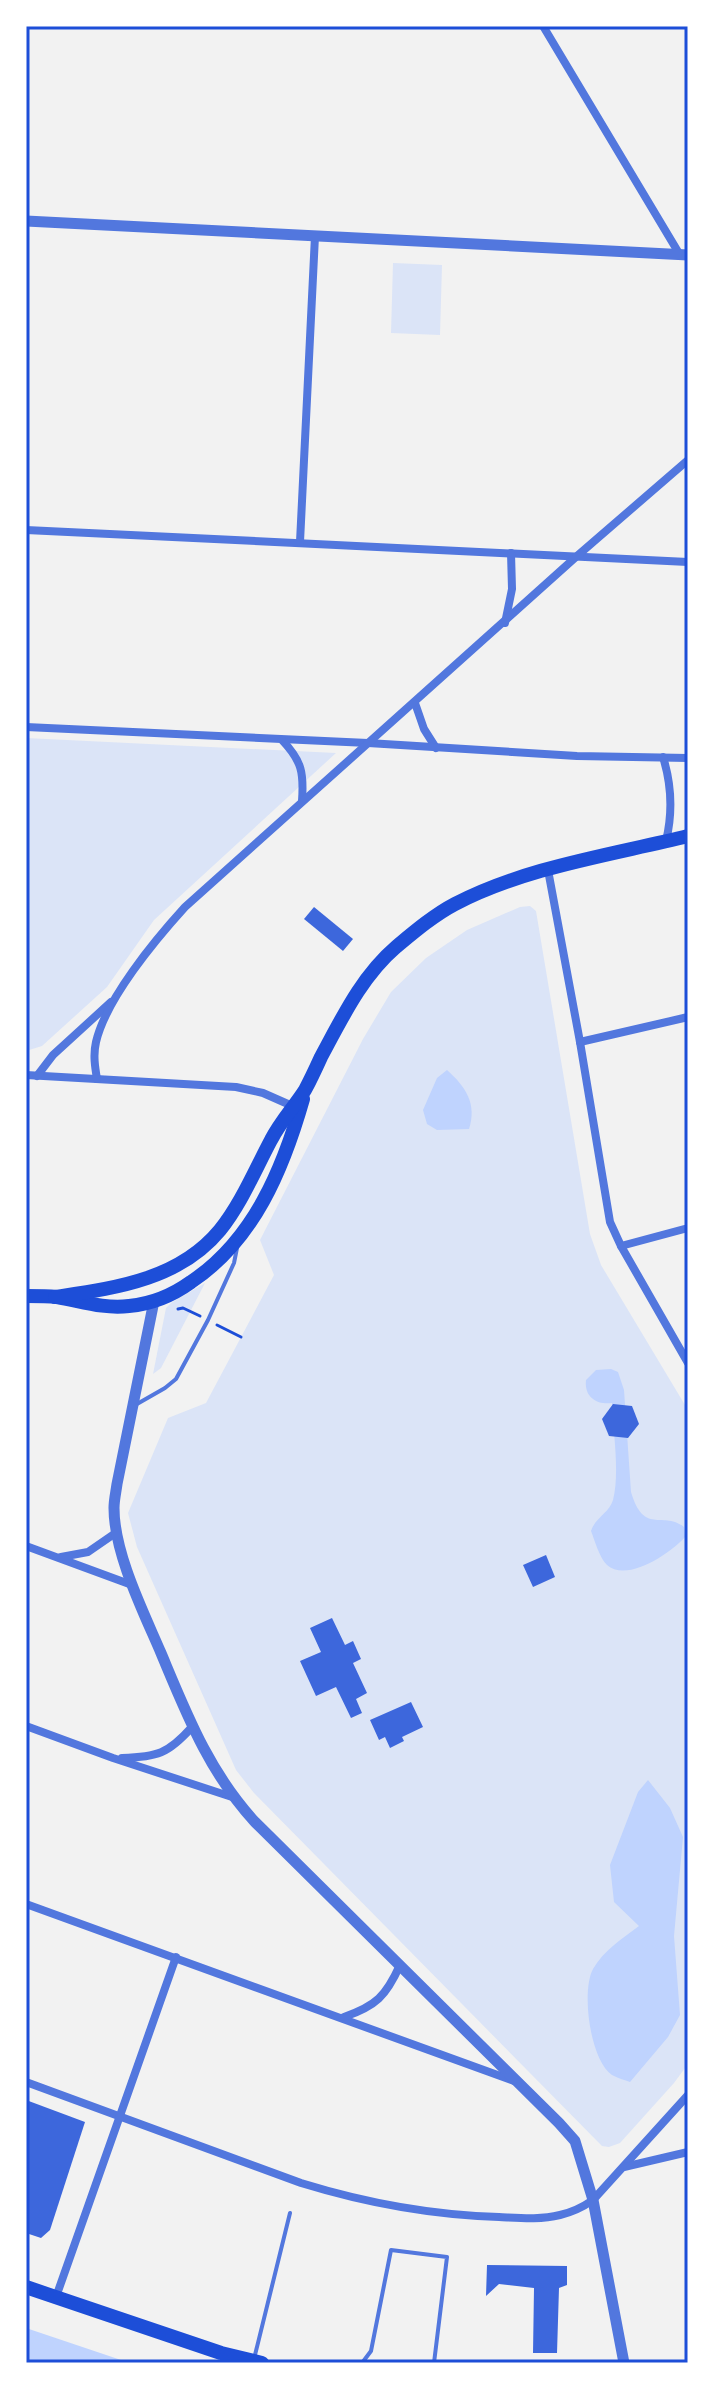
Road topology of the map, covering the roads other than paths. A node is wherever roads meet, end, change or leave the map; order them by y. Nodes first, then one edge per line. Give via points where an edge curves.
1 (543, 26) edge
2 (26, 221) edge
3 (315, 236) junction
4 (684, 255) edge
5 (688, 460) edge
6 (26, 530) edge
7 (300, 542) junction
8 (511, 553) junction
9 (577, 556) junction
10 (688, 562) edge
11 (505, 623) junction
12 (415, 703) junction
13 (26, 727) edge
14 (281, 740) junction
15 (368, 743) junction
16 (436, 748) junction
17 (663, 757) junction
18 (688, 758) edge
19 (302, 801) junction
20 (688, 836) edge
21 (666, 841) junction
22 (548, 870) junction
23 (118, 996) junction
24 (688, 1017) edge
25 (580, 1042) junction
26 (26, 1075) edge
27 (37, 1076) junction
28 (97, 1079) junction
29 (297, 1108) junction
30 (688, 1228) edge
31 (239, 1240) junction
32 (205, 1246) junction
33 (621, 1246) junction
34 (26, 1296) edge
35 (55, 1297) junction
36 (154, 1301) junction
37 (688, 1363) edge
38 (132, 1407) junction
39 (117, 1532) junction
40 (26, 1546) edge
41 (56, 1558) junction
42 (132, 1585) junction
43 (26, 1726) edge
44 (192, 1727) junction
45 (113, 1758) junction
46 (232, 1797) junction
47 (26, 1904) edge
48 (176, 1957) junction
49 (400, 1965) junction
50 (343, 2017) junction
51 (516, 2081) junction
52 (26, 2082) edge
53 (688, 2096) edge
54 (120, 2115) junction
55 (688, 2152) edge
56 (624, 2167) junction
57 (593, 2200) junction
58 (290, 2213) dead end
59 (26, 2287) edge
60 (56, 2297) junction
61 (258, 2362) edge
62 (362, 2363) edge
63 (434, 2363) edge
64 (624, 2363) edge

1 - 4 street
2 - 3 street
3 - 4 street
3 - 7 street
5 - 9 street
6 - 7 street
7 - 8 street
8 - 9 street
8 - 11 street via 512,589
9 - 10 street
9 - 11 street
11 - 12 street
12 - 15 street
12 - 16 street
13 - 14 street
14 - 15 street
14 - 19 street via 303,772
15 - 16 street
15 - 19 street
16 - 17 street
17 - 18 street
17 - 21 street via 672,797
19 - 23 street via 185,907
20 - 21 main road
21 - 22 main road
22 - 25 street
22 - 29 main road via 452,905 393,950 353,998
23 - 27 street
23 - 28 street via 95,1043
24 - 25 street
25 - 33 street via 610,1222
26 - 27 street
27 - 28 street
28 - 29 street via 236,1087
29 - 31 main road via 291,1143
29 - 32 main road via 274,1135 235,1206
30 - 33 street
31 - 36 main road via 205,1273
31 - 38 lane via 234,1263 176,1379
32 - 35 main road via 163,1273
32 - 36 main road via 160,1287
33 - 37 street
34 - 35 main road
35 - 36 main road via 105,1307
36 - 38 street
38 - 39 street via 114,1508
39 - 41 street via 88,1552
39 - 42 street
40 - 41 street
41 - 42 street
42 - 44 street
43 - 45 street
44 - 45 street via 165,1753
44 - 46 street
45 - 46 street
46 - 49 street
47 - 48 street
48 - 50 street
48 - 54 street
49 - 50 street via 376,2003
49 - 51 street
50 - 51 street
51 - 57 street via 575,2141
52 - 54 street
53 - 56 street
54 - 57 street via 301,2183 393,2207 537,2218 564,2214
54 - 60 street
55 - 56 street
56 - 57 street
57 - 64 street
58 - 61 lane
59 - 60 main road
60 - 61 main road
62 - 63 lane via 371,2351 391,2250 447,2257

